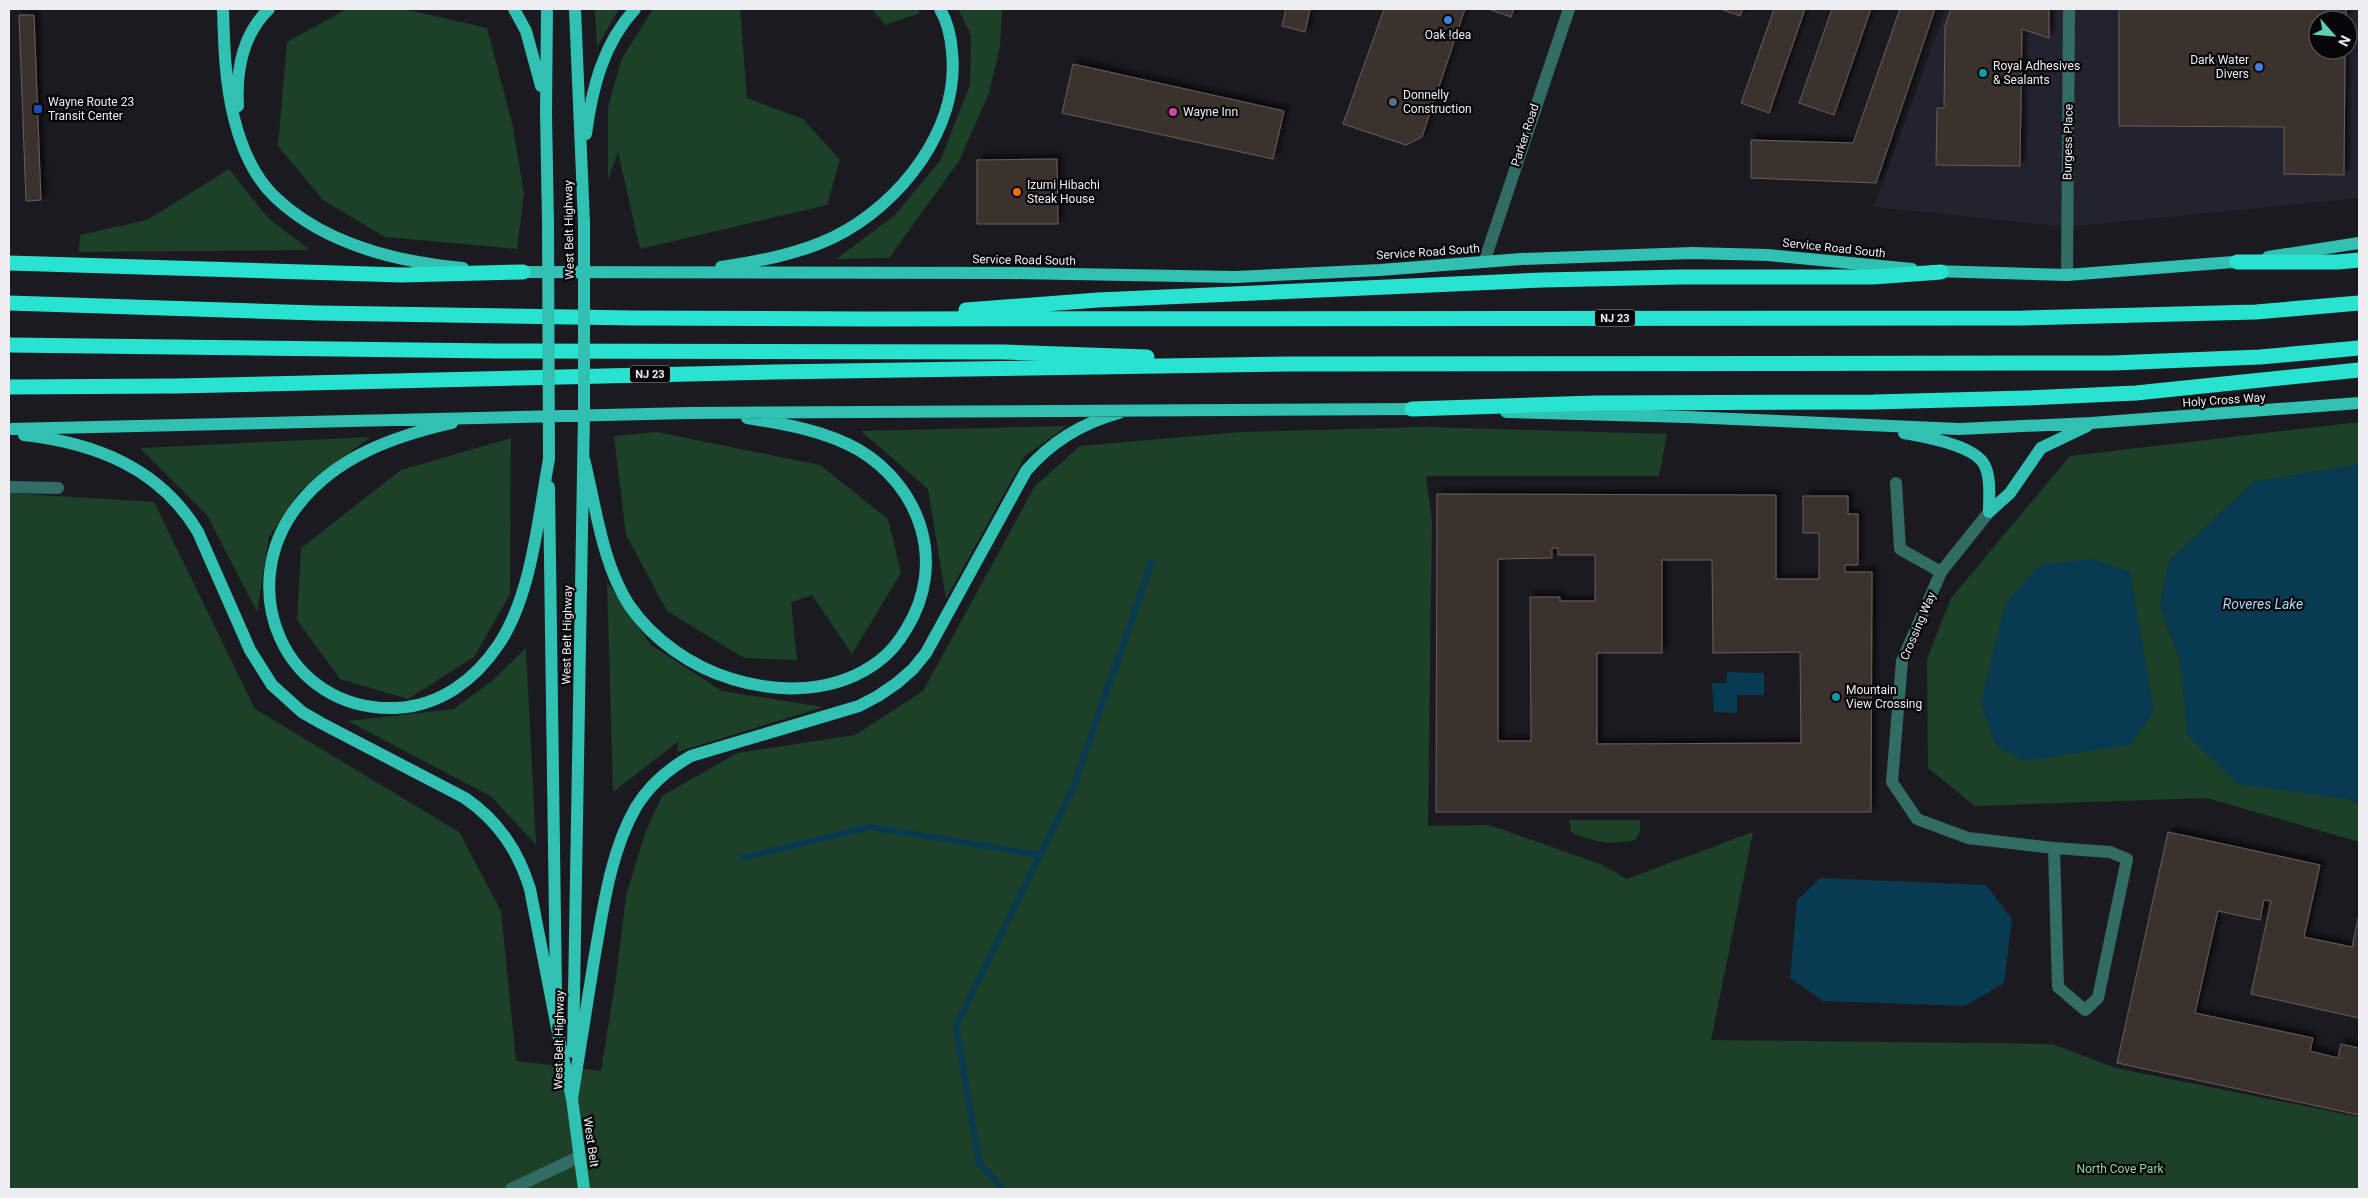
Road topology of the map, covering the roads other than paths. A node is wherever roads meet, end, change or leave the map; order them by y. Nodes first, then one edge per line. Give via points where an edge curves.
1 (223, 9) edge
2 (269, 9) edge
3 (514, 9) edge
4 (547, 9) edge
5 (575, 9) edge
6 (635, 9) edge
7 (940, 9) edge
8 (1569, 9) edge
9 (2069, 9) edge
10 (546, 113) junction
11 (244, 148) junction
12 (582, 171) junction
13 (2359, 243) edge
14 (2359, 260) edge
15 (1484, 262) junction
16 (2237, 262) junction
17 (9, 263) edge
18 (523, 272) junction
19 (1941, 272) junction
20 (667, 273) junction
21 (2067, 275) junction
22 (9, 303) edge
23 (2359, 303) edge
24 (870, 319) junction
25 (9, 345) edge
26 (2359, 348) edge
27 (1291, 364) junction
28 (2359, 370) edge
29 (9, 387) edge
30 (2359, 403) edge
31 (1130, 409) junction
32 (1412, 409) junction
33 (690, 413) junction
34 (509, 416) junction
35 (2091, 424) junction
36 (1869, 426) junction
37 (9, 429) edge
38 (9, 433) edge
39 (549, 459) junction
40 (584, 459) junction
41 (1896, 483) dead end
42 (9, 487) edge
43 (58, 488) dead end
44 (1989, 512) junction
45 (1941, 572) junction
46 (2054, 848) junction
47 (564, 1064) junction
48 (572, 1099) junction
49 (579, 1158) junction
50 (513, 1188) edge
51 (584, 1189) edge

1 - 11 main road via 229,91
2 - 11 main road via 259,18 247,40 240,64 238,90
3 - 10 main road via 533,52
4 - 10 main road, West Belt Highway
5 - 12 main road, West Belt Highway
6 - 12 main road via 613,39 601,63 592,93
7 - 20 main road via 951,42 954,70 951,97 942,124 927,150 909,176 886,200 836,236 806,249 748,263
8 - 15 street, Parker Road
9 - 21 street, Burgess Place
10 - 39 main road, West Belt Highway, bridge
11 - 18 main road via 257,174 274,196 292,212 338,238 416,262
12 - 40 main road, West Belt Highway, bridge
13 - 16 main road, Service Road South
14 - 16 highway
15 - 19 main road, Service Road South via 1692,253 1768,254
15 - 20 main road, Service Road South via 1235,277
16 - 21 main road, Service Road South
17 - 18 highway via 402,275
18 - 20 main road
19 - 21 main road, Service Road South
19 - 24 highway via 1873,277 1613,278 1126,299
22 - 24 highway, NJ 23 via 347,313
23 - 24 highway, NJ 23 via 2247,312 2023,318
25 - 27 highway via 1004,352
26 - 27 highway, NJ 23 via 2260,357 2113,363
27 - 29 highway, NJ 23
28 - 32 highway via 2136,393 2026,398 1595,403
30 - 35 main road, Holy Cross Way
31 - 32 main road
31 - 33 main road
31 - 48 main road via 1064,436 1026,471 937,635 913,670 897,683 852,708 691,756 671,767 652,786 636,807 612,871 600,924
32 - 36 main road via 1687,416
33 - 34 main road
33 - 40 main road via 789,425 837,440 877,463 907,494 924,536 925,581 912,620 880,661 829,685 788,689 722,676 681,655 646,625 616,581
34 - 37 main road
34 - 39 main road via 459,421 381,444 337,467 299,504 276,545 269,569 268,594 278,635 298,667 336,696 367,706 387,708 427,703 447,695 466,681 490,657 512,618 529,562
35 - 36 main road, Holy Cross Way via 1958,429
35 - 44 main road via 2041,448 2010,493
36 - 44 main road via 1937,440 1972,453 1985,464
38 - 47 main road via 68,442 93,450 136,468 155,482 188,514 250,650 272,686 302,712 465,798 498,826 523,866 530,888
39 - 47 main road, West Belt Highway via 556,996
40 - 48 main road, West Belt Highway
41 - 45 street via 1900,549
42 - 43 street
44 - 45 street, Crossing Way
45 - 46 street, Crossing Way via 1902,661 1892,782 1917,819 1968,838
46 - 46 street, Crossing Way via 2110,852 2127,859 2098,998 2085,1010 2058,987
47 - 48 main road, West Belt Highway
48 - 49 main road, West Belt
49 - 50 street
49 - 51 main road, West Belt

